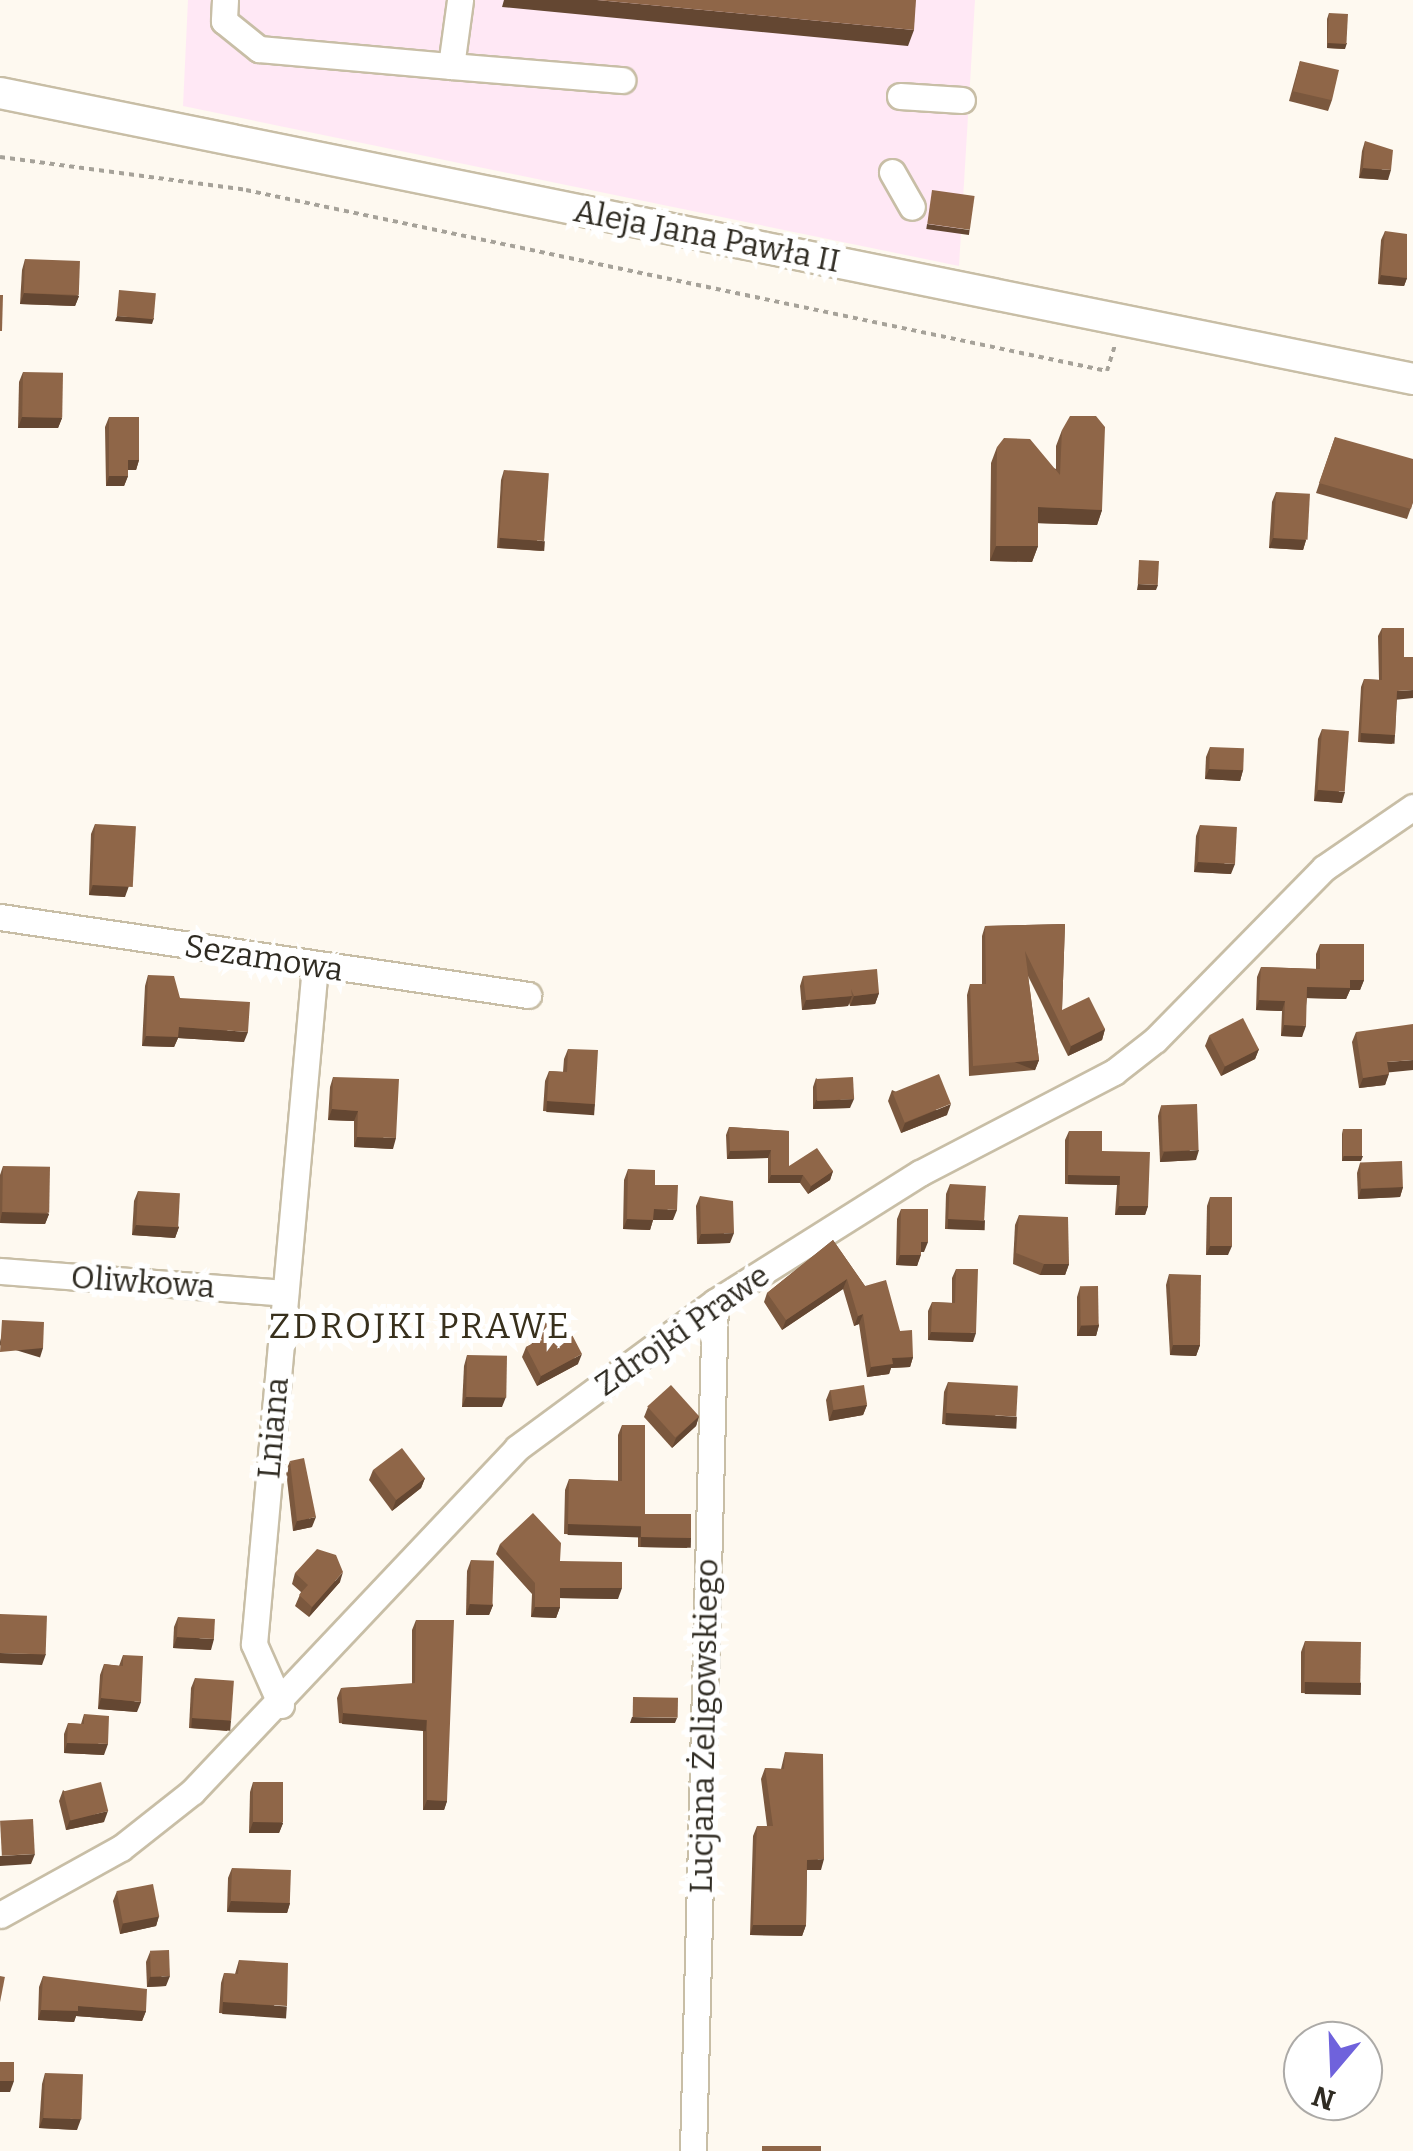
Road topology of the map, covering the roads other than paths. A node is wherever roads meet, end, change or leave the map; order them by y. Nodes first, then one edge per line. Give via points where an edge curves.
1 (224, 0) edge
2 (460, 0) edge
3 (451, 66) junction
4 (622, 80) dead end
5 (0, 92) edge
6 (900, 96) dead end
7 (962, 100) dead end
8 (892, 172) dead end
9 (912, 207) dead end
10 (1413, 380) edge
11 (1413, 807) edge
12 (0, 918) edge
13 (315, 966) junction
14 (528, 994) dead end
15 (0, 1271) edge
16 (285, 1293) junction
17 (715, 1302) junction
18 (280, 1705) junction
19 (0, 1914) edge
20 (693, 2151) edge

1 - 3 street via 224,21 259,49
2 - 3 street
3 - 4 street
5 - 10 main road, Aleja Jana Pawła II
6 - 7 street
8 - 9 street
11 - 17 street, Zdrojki Prawe via 1324,868 1155,1040 1114,1072 920,1173
12 - 13 street, Sezamowa
13 - 14 street, Sezamowa
13 - 16 street, Lniana
15 - 16 street, Oliwkowa
16 - 18 street, Lniana via 254,1644
17 - 18 street, Zdrojki Prawe via 517,1448
17 - 20 street, Lucjana Żeligowskiego
18 - 19 street, Zdrojki Prawe via 192,1792 121,1848

